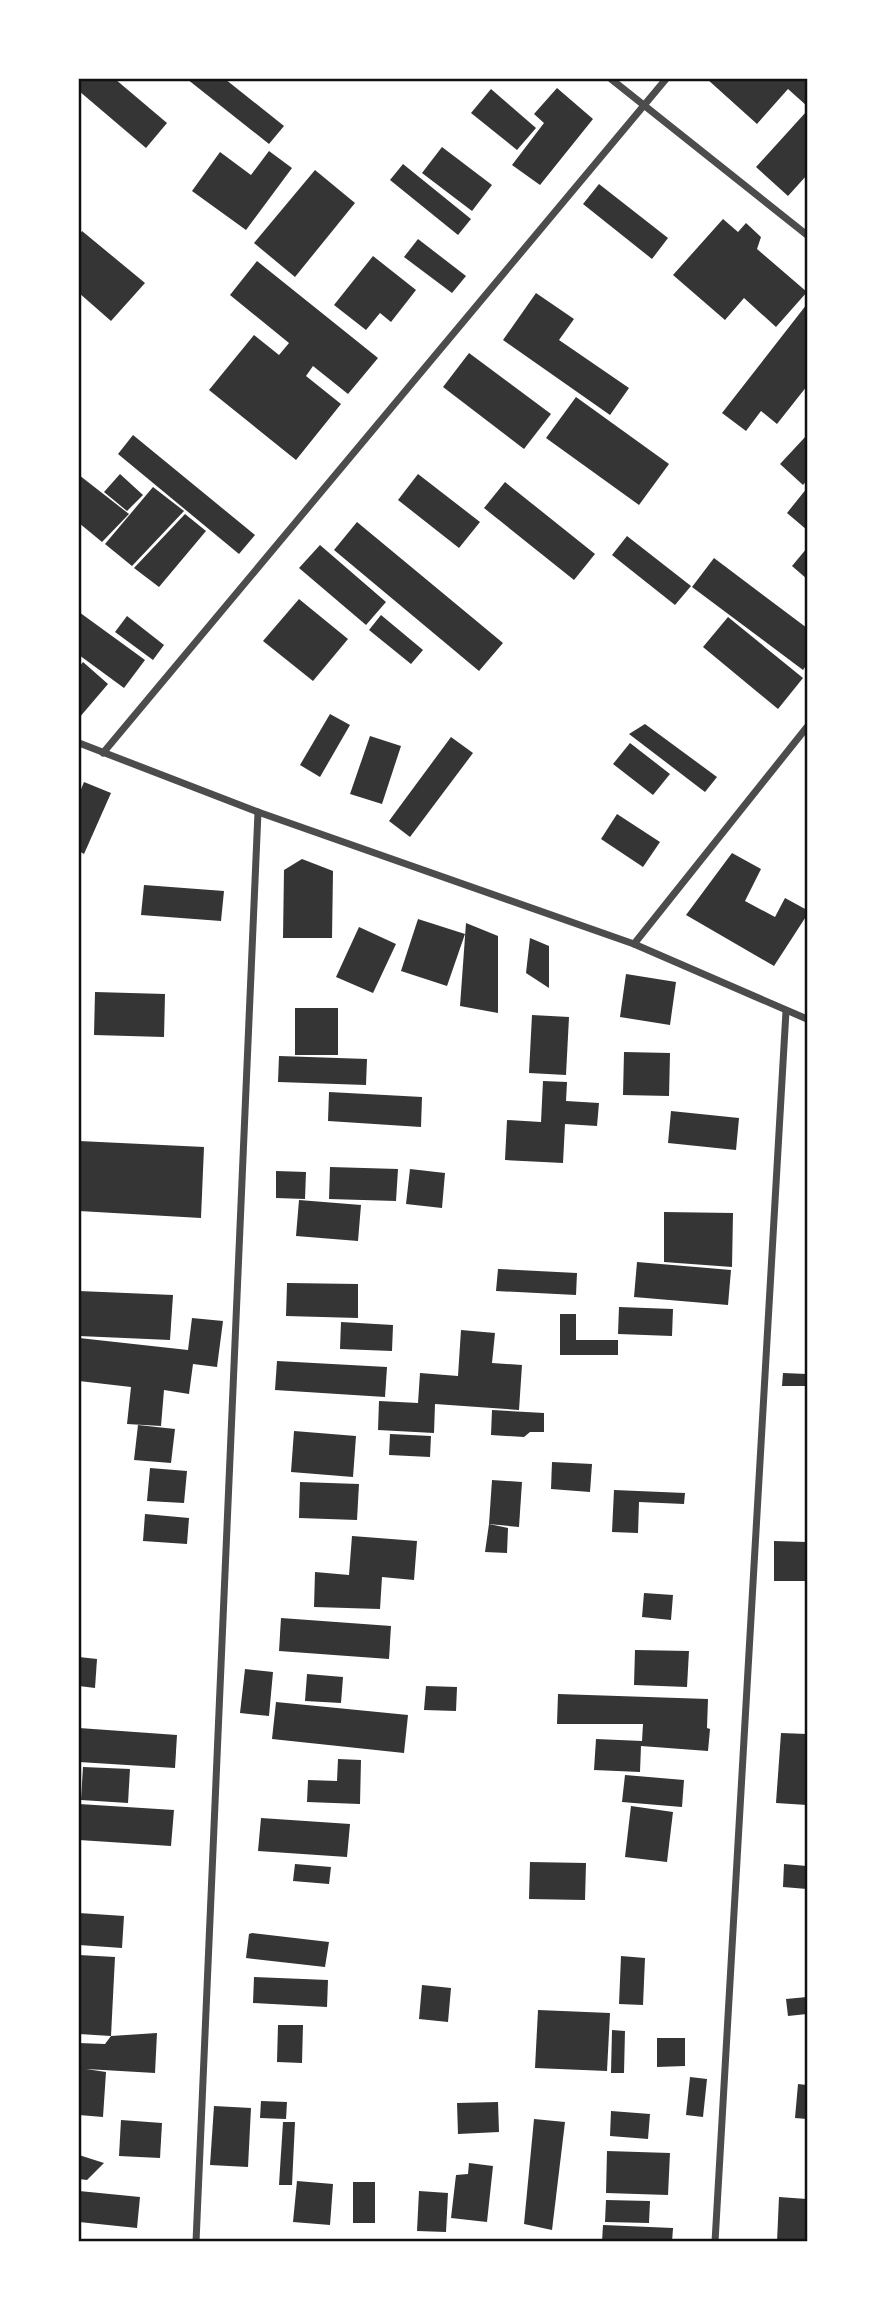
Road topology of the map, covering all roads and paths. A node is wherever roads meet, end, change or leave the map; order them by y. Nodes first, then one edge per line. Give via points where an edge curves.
1 (611, 79) edge
2 (666, 79) edge
3 (645, 106) junction
4 (807, 235) edge
5 (807, 727) edge
6 (79, 743) edge
7 (103, 753) junction
8 (258, 812) junction
9 (634, 944) junction
10 (786, 1011) junction
11 (807, 1019) edge
12 (195, 2242) edge
13 (715, 2242) edge

1 - 3 street
2 - 3 street
3 - 4 street
3 - 7 street
5 - 9 street
6 - 7 street
7 - 8 street
8 - 9 street
8 - 12 street
9 - 10 street
10 - 11 street
10 - 13 street

